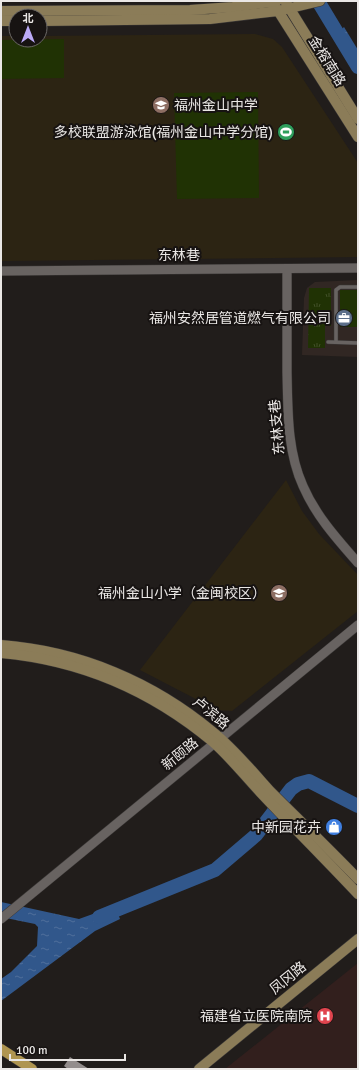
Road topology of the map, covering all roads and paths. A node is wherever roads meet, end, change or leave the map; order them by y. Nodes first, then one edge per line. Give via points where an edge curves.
1 (320, 1) edge
2 (275, 4) edge
3 (288, 5) edge
4 (1, 11) edge
5 (48, 21) edge
6 (358, 119) edge
7 (358, 137) edge
8 (287, 268) junction
9 (358, 268) edge
10 (1, 271) edge
11 (358, 287) edge
12 (328, 342) dead end
13 (336, 342) junction
14 (358, 343) edge
15 (358, 563) edge
16 (358, 625) edge
17 (1, 645) edge
18 (1, 653) edge
19 (218, 741) junction
20 (290, 816) junction
21 (358, 879) edge
22 (358, 894) edge
23 (1, 919) edge
24 (358, 938) edge
25 (1, 1049) edge
26 (32, 1069) edge
27 (200, 1069) edge

1 - 3 main road via 304,6
2 - 3 main road
2 - 4 main road via 190,10
2 - 5 main road via 199,19
2 - 7 main road, 金榕南路
3 - 6 main road, 金榕南路
8 - 9 street, 东林巷
8 - 10 street, 东林巷
8 - 15 street, 东林支巷 via 288,412 293,455 302,485 315,509
11 - 13 lane via 340,287 336,290
12 - 13 lane
13 - 14 lane
16 - 19 street, 新颐路
17 - 19 main road, 卢滨路 via 53,652 113,671 164,697 192,715
18 - 19 main road via 63,664 113,680 155,701
19 - 20 main road, 卢滨路
19 - 23 street, 新颐路
20 - 21 main road, 卢滨路
20 - 22 main road
24 - 27 main road, 凤冈路
25 - 26 main road

